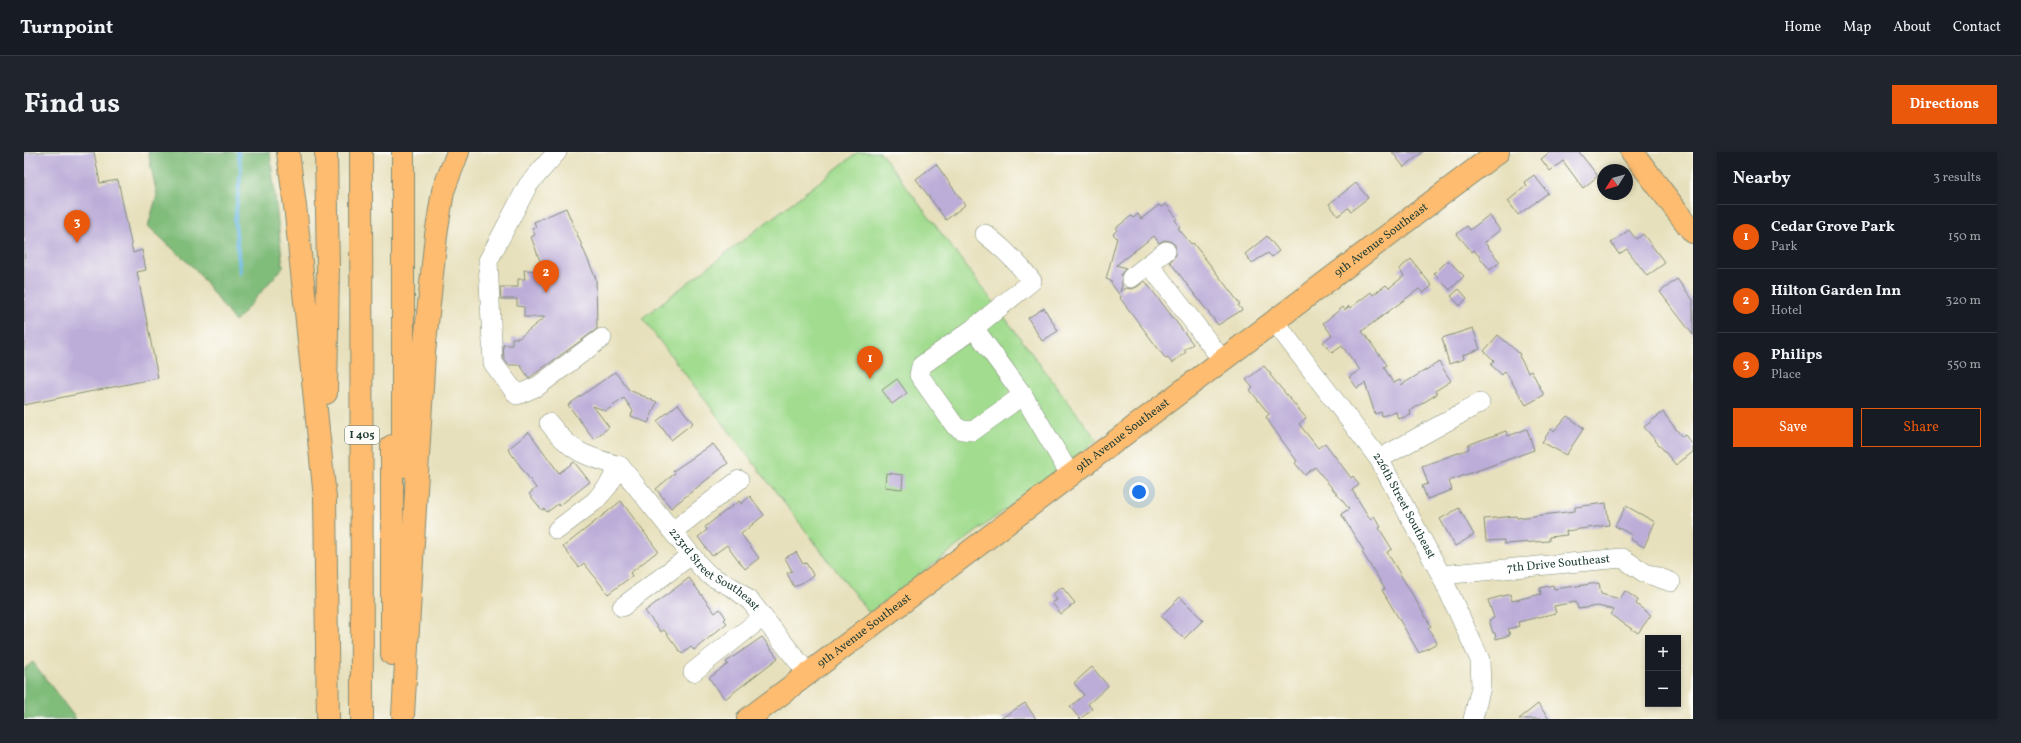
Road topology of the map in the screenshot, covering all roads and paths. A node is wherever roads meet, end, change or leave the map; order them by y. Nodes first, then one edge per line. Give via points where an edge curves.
1 (288, 152) edge
2 (326, 152) edge
3 (354, 152) edge
4 (361, 152) edge
5 (392, 152) edge
6 (403, 152) edge
7 (458, 152) edge
8 (557, 152) edge
9 (1498, 152) edge
10 (1632, 152) edge
11 (1693, 232) edge
12 (984, 234) dead end
13 (1166, 251) dead end
14 (1149, 264) junction
15 (1131, 278) dead end
16 (1276, 322) junction
17 (974, 328) junction
18 (602, 338) dead end
19 (1223, 361) junction
20 (1023, 395) junction
21 (1480, 402) dead end
22 (549, 423) dead end
23 (1379, 459) junction
24 (620, 466) junction
25 (1071, 476) junction
26 (739, 480) dead end
27 (325, 498) junction
28 (557, 530) dead end
29 (673, 531) junction
30 (691, 555) junction
31 (1441, 575) junction
32 (1671, 582) dead end
33 (622, 608) dead end
34 (763, 617) junction
35 (693, 672) dead end
36 (808, 674) junction
37 (1477, 717) edge
38 (399, 718) edge
39 (328, 719) edge
40 (352, 719) edge
41 (362, 719) edge
42 (748, 719) edge

1 - 27 main road
2 - 27 main road via 328,268
3 - 40 main road, I 405
4 - 41 main road, I 405
5 - 38 main road, I 405
6 - 38 main road
7 - 38 main road via 443,191 436,235 424,353
8 - 18 street via 528,185 488,261 493,363 516,395 538,386
9 - 16 main road, 9th Avenue Southeast
10 - 11 main road
12 - 17 street via 1005,250 1032,281
13 - 14 street
14 - 15 street
14 - 19 street
16 - 19 main road, 9th Avenue Southeast
16 - 23 street, 226th Street Southeast
17 - 20 street
17 - 20 street via 921,366 920,375 925,384 955,426 973,431
19 - 25 main road, 9th Avenue Southeast
20 - 25 street
21 - 23 street
22 - 24 street via 560,438 578,452
23 - 31 street, 226th Street Southeast
24 - 28 street via 595,501
24 - 29 street, 223rd Street Southeast
25 - 36 main road, 9th Avenue Southeast
26 - 29 street
27 - 39 main road
29 - 30 street, 223rd Street Southeast
30 - 33 street
30 - 34 street, 223rd Street Southeast via 709,575 735,589 751,602
31 - 32 street, 7th Drive Southeast via 1622,558 1645,573
31 - 37 street, 226th Street Southeast via 1480,660 1481,687
34 - 35 street
34 - 36 street, 223rd Street Southeast
36 - 42 main road, 9th Avenue Southeast

